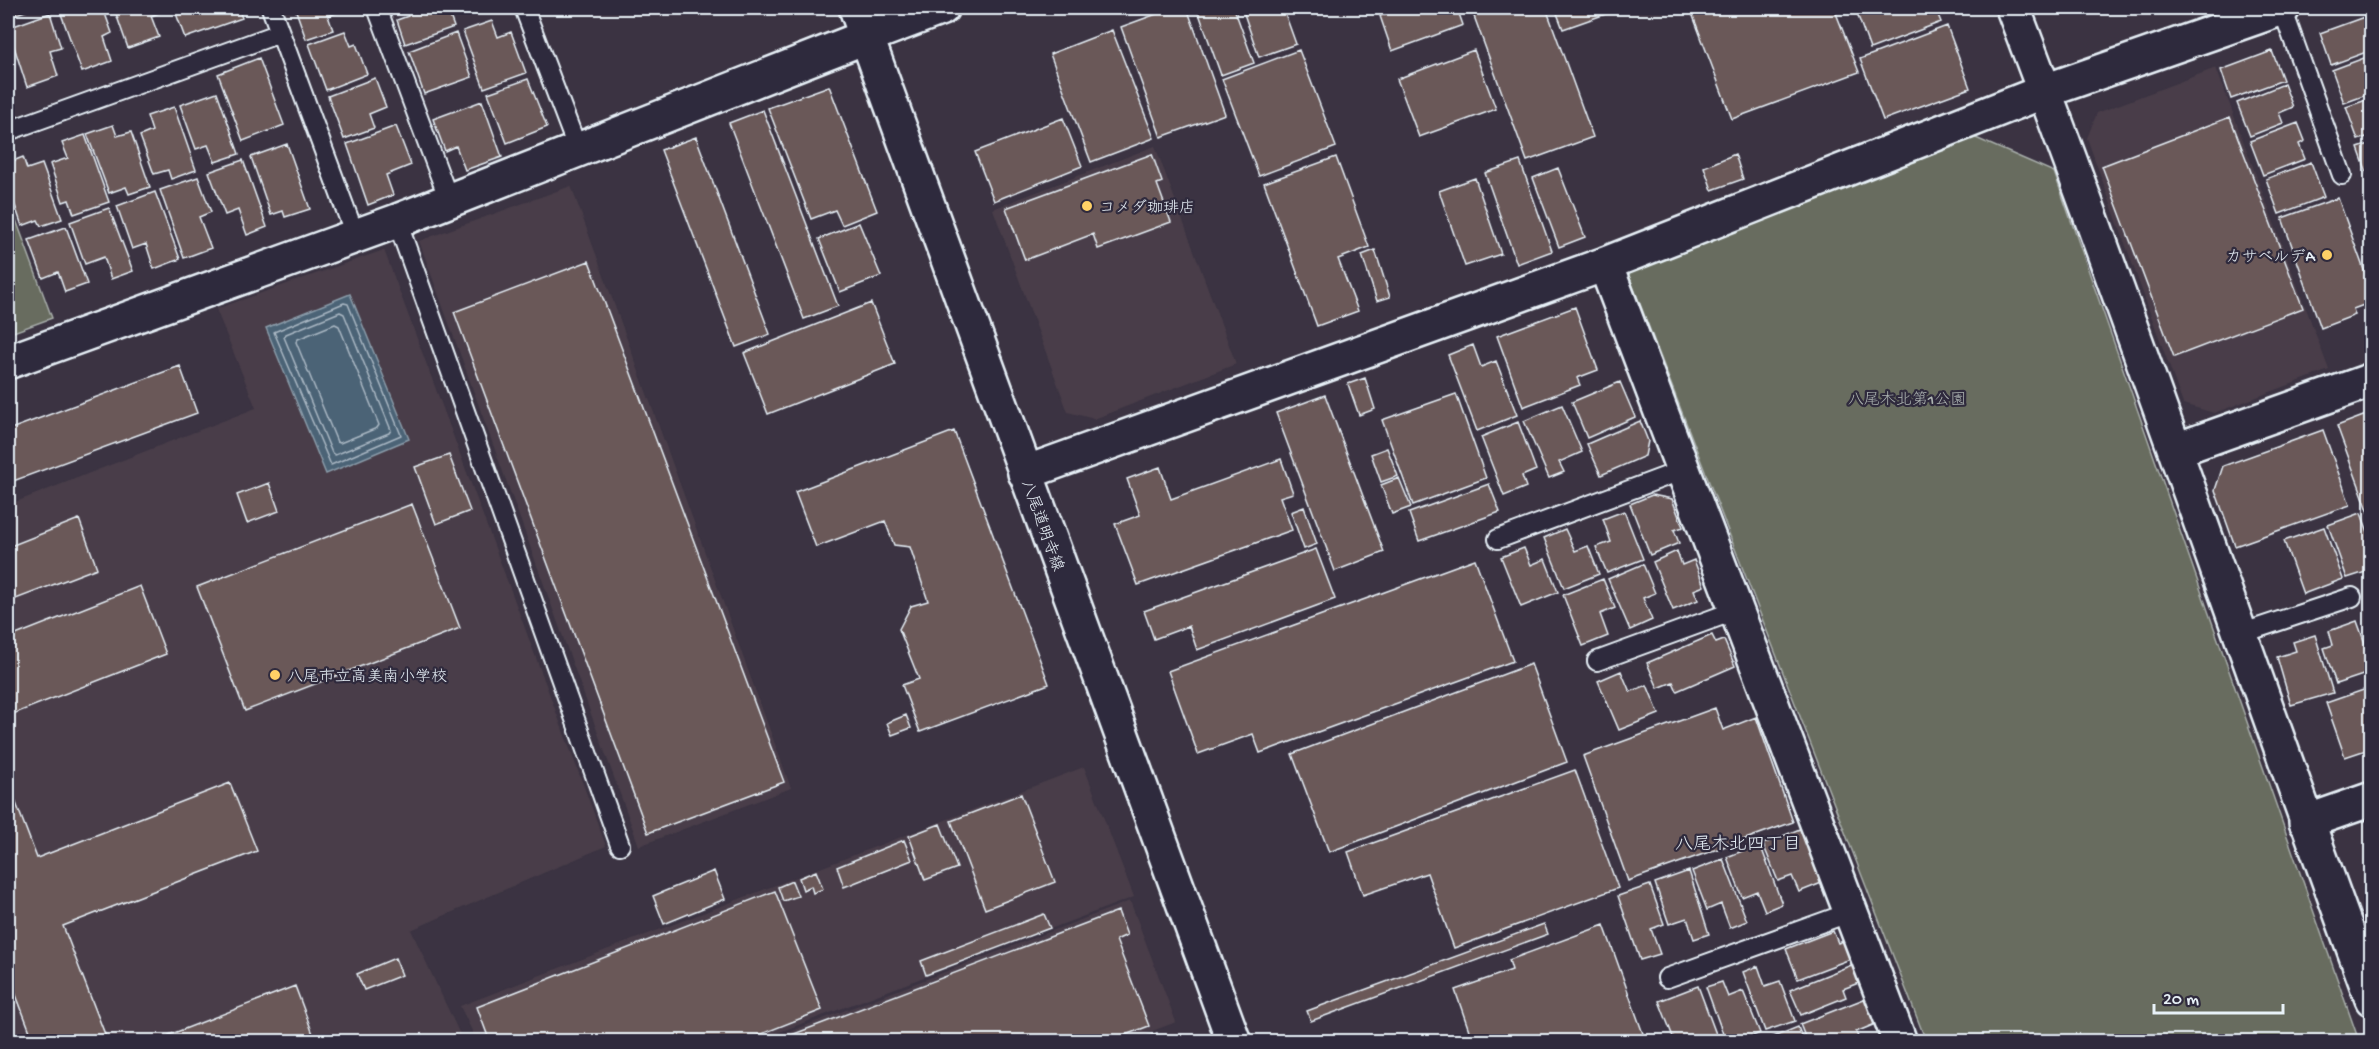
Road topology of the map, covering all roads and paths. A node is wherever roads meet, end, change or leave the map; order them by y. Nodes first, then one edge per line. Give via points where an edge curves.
1 (271, 8) edge
2 (377, 8) edge
3 (524, 8) edge
4 (942, 8) edge
5 (2013, 8) edge
6 (2282, 8) edge
7 (862, 22) edge
8 (280, 33) junction
9 (2044, 91) junction
10 (8, 131) edge
11 (578, 150) junction
12 (2342, 175) dead end
13 (449, 200) junction
14 (397, 221) junction
15 (356, 235) junction
16 (1605, 264) junction
17 (8, 362) edge
18 (2372, 380) edge
19 (2176, 450) junction
20 (1683, 470) junction
21 (1025, 473) junction
22 (1498, 539) dead end
23 (2352, 597) dead end
24 (1737, 610) junction
25 (2241, 634) junction
26 (1597, 661) dead end
27 (2372, 799) edge
28 (2306, 822) junction
29 (620, 845) dead end
30 (1851, 912) junction
31 (1667, 978) dead end
32 (2372, 999) edge
33 (1234, 1041) edge
34 (1900, 1041) edge

1 - 8 lane
2 - 13 lane
3 - 11 lane
4 - 7 street
5 - 9 street
6 - 9 street
6 - 12 lane
7 - 11 street
7 - 21 street, 八尾道明寺線
8 - 10 lane
8 - 15 lane
9 - 16 street
9 - 19 street
11 - 13 street
13 - 14 street
14 - 15 street
14 - 29 lane
15 - 17 street
16 - 20 street
16 - 21 street
18 - 19 street
19 - 25 street
20 - 22 lane
20 - 24 street
21 - 33 street, 八尾道明寺線
23 - 25 lane
24 - 26 lane
24 - 30 street
25 - 28 street
27 - 28 street
28 - 32 street
30 - 31 lane
30 - 34 street

